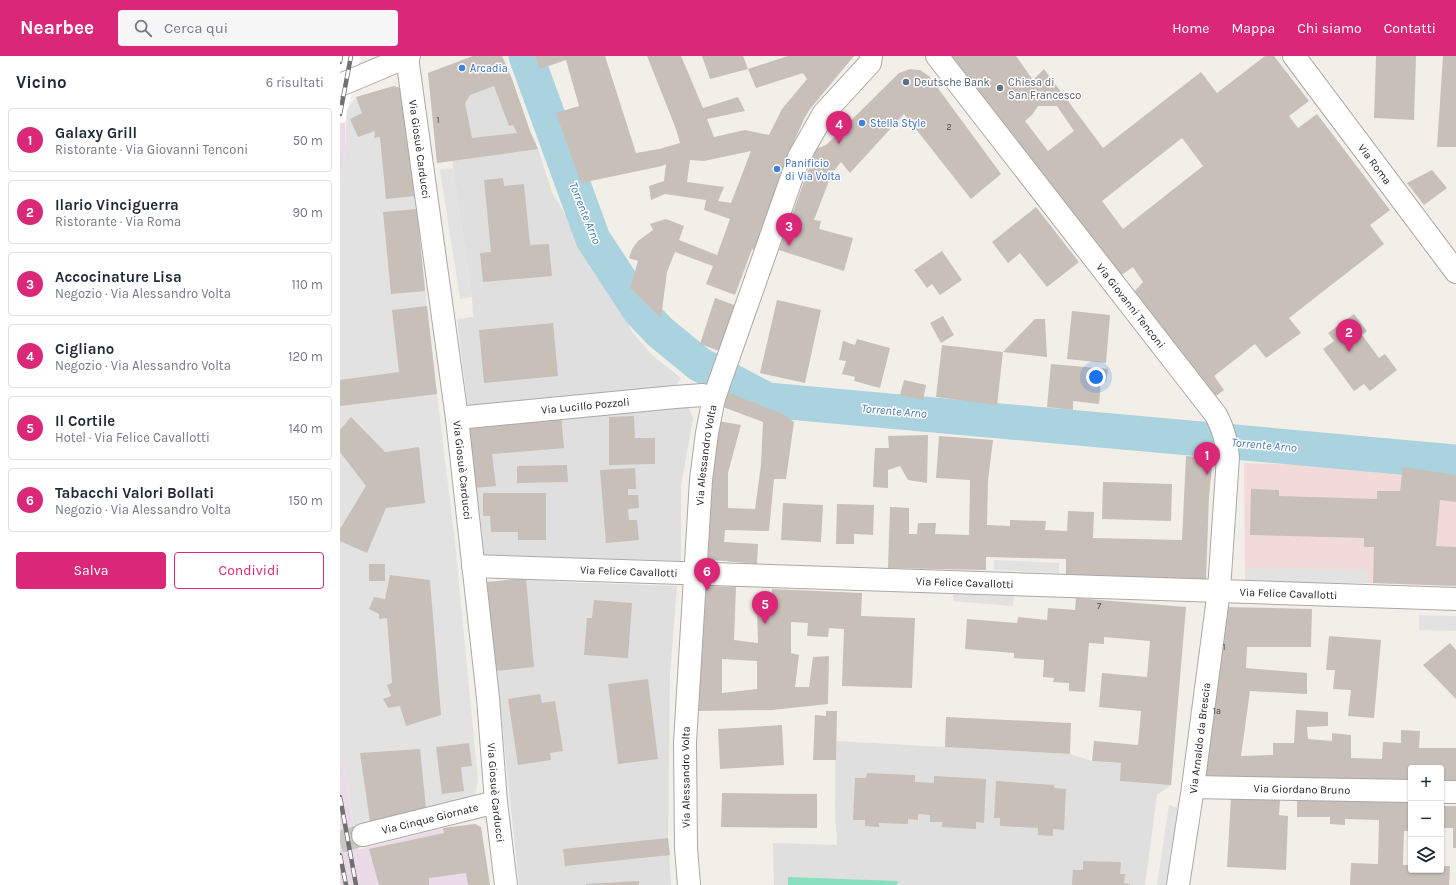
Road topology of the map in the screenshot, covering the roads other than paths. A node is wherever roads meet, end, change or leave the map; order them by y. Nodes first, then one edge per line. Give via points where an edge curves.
1 (408, 56) edge
2 (938, 56) edge
3 (1294, 56) edge
4 (873, 58) edge
5 (340, 85) edge
6 (1456, 272) edge
7 (716, 393) junction
8 (457, 418) junction
9 (473, 566) junction
10 (695, 573) junction
11 (1219, 590) junction
12 (1456, 599) edge
13 (1194, 787) junction
14 (1408, 792) edge
15 (1444, 792) edge
16 (1456, 792) edge
17 (496, 802) junction
18 (364, 835) tunnel mouth
19 (506, 885) edge
20 (689, 885) edge
21 (1178, 885) edge

1 - 5 street
1 - 8 street, Via Giosuè Carducci
2 - 11 street, Via Giovanni Tenconi via 1216,415 1223,428 1228,457
3 - 6 street, Via Roma
4 - 7 street, Via Alessandro Volta via 824,113 799,157
7 - 8 street, Via Lucillo Pozzoli
7 - 10 street, Via Alessandro Volta via 707,433 701,480
8 - 9 street, Via Giosuè Carducci
9 - 10 street, Via Felice Cavallotti
9 - 17 street, Via Giosuè Carducci via 488,698
10 - 11 street, Via Felice Cavallotti
10 - 20 street, Via Alessandro Volta via 685,742
11 - 12 street, Via Felice Cavallotti
11 - 13 street, Via Arnaldo da Brescia
13 - 14 street, Via Giordano Bruno
13 - 21 street, Via Arnaldo da Brescia
15 - 16 street
17 - 18 street, Via Cinque Giornate
17 - 19 street, Via Giosuè Carducci

